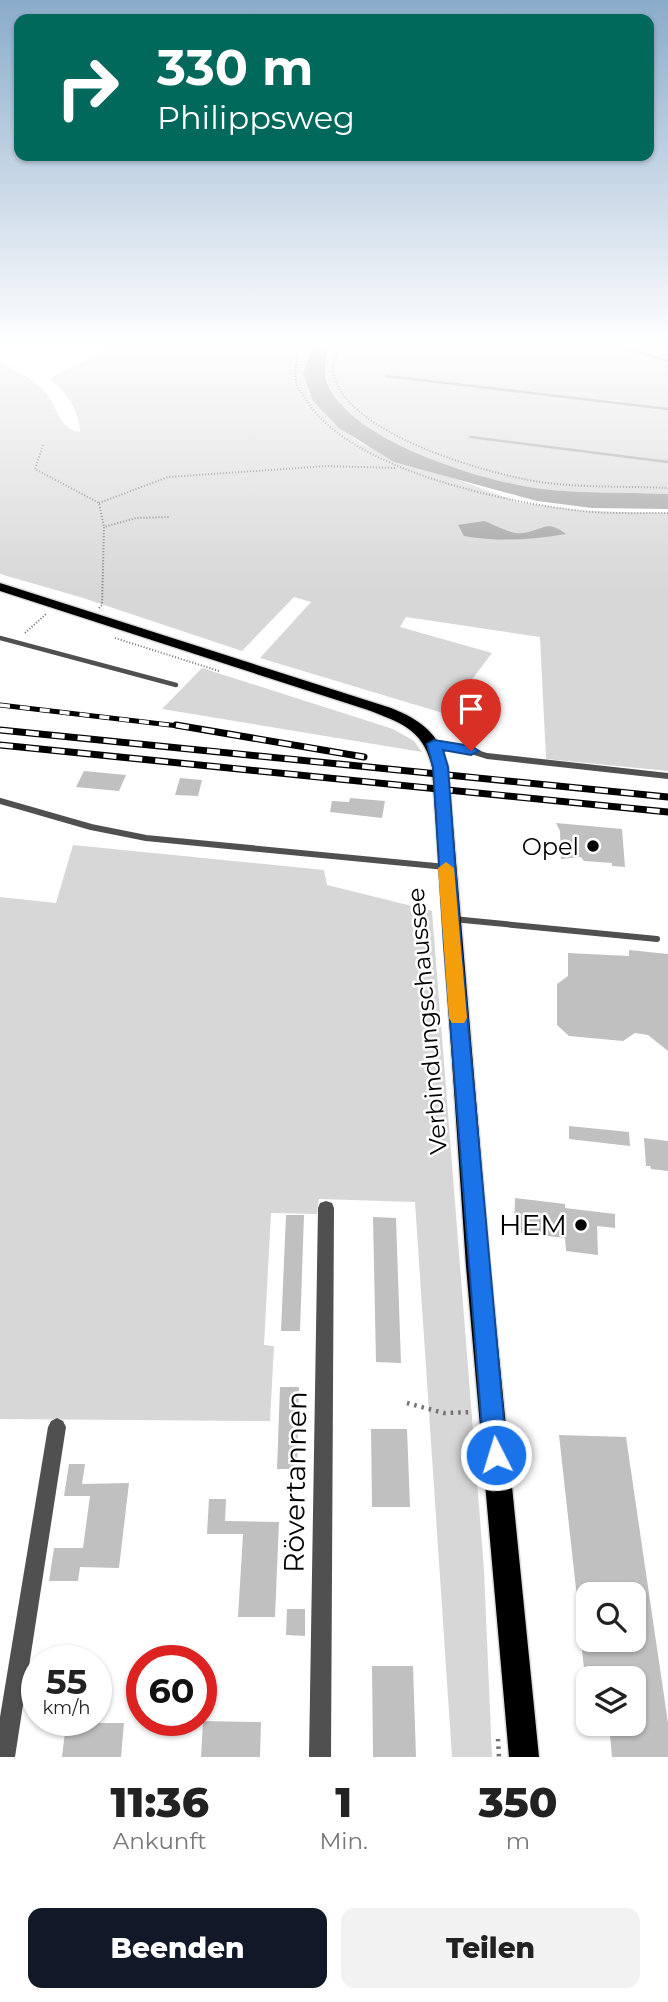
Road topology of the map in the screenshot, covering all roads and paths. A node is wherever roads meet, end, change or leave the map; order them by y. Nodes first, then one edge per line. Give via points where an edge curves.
1 (330, 428) edge
2 (386, 428) edge
3 (43, 445) dead end
4 (399, 468) junction
5 (668, 488) edge
6 (99, 503) junction
7 (668, 513) edge
8 (170, 517) dead end
9 (104, 527) junction
10 (0, 587) edge
11 (56, 605) junction
12 (92, 616) junction
13 (0, 638) edge
14 (15, 642) junction
15 (176, 685) dead end
16 (434, 744) junction
17 (668, 776) edge
18 (0, 801) edge
19 (446, 867) junction
20 (450, 918) junction
21 (657, 939) dead end
22 (326, 1208) dead end
23 (407, 1404) dead end
24 (479, 1412) dead end
25 (57, 1427) dead end
26 (4, 1757) edge
27 (320, 1757) edge
28 (524, 1757) edge

1 - 4 path
2 - 5 path via 466,466 538,482
3 - 6 path via 35,469
4 - 6 path via 328,466 168,477
4 - 7 path via 518,502 582,511
6 - 9 path
8 - 9 path
9 - 12 path via 102,605
10 - 11 main road
11 - 12 main road
11 - 14 path
12 - 16 main road via 373,707 411,723
13 - 14 lane
14 - 15 lane
16 - 17 lane via 487,756
16 - 19 main road, Verbindungschaussee via 440,767
18 - 19 lane via 146,838
19 - 20 main road, Verbindungschaussee
20 - 21 lane
20 - 28 main road, Verbindungschaussee
22 - 27 street, Rövertannen
23 - 24 path via 444,1413
25 - 26 street

